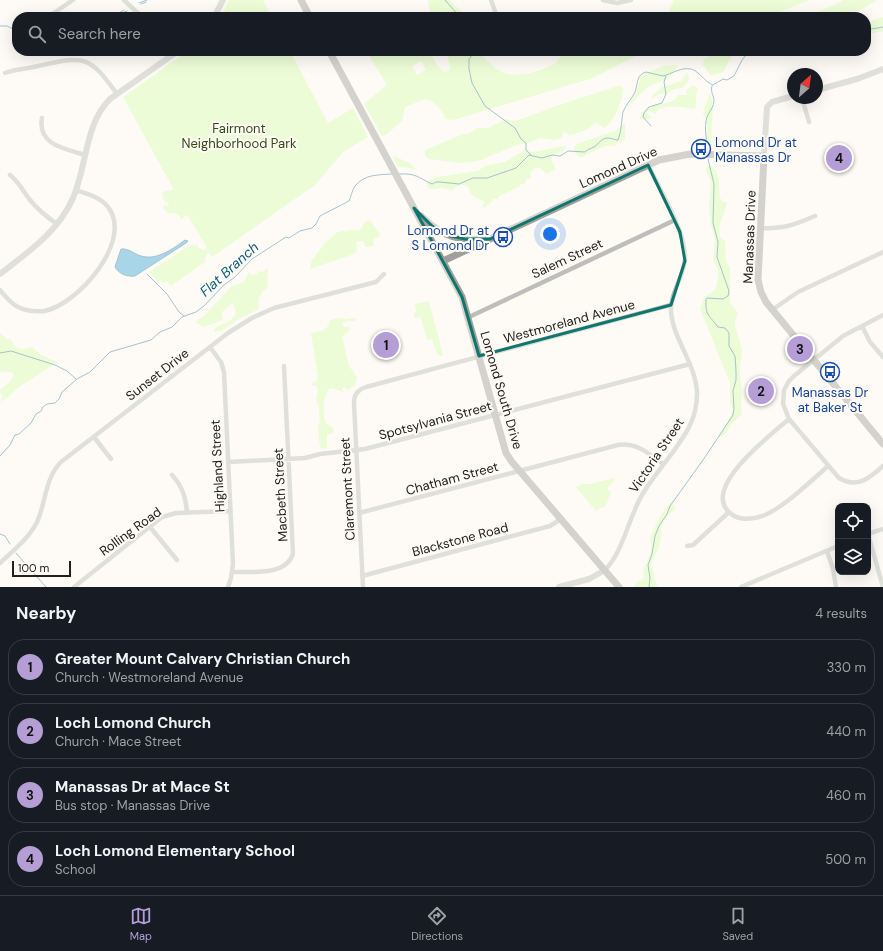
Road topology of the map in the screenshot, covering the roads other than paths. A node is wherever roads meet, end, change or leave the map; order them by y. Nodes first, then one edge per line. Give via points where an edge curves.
1 (73, 0) edge
2 (124, 0) edge
3 (223, 0) edge
4 (301, 0) edge
5 (491, 0) edge
6 (603, 0) edge
7 (631, 0) edge
8 (55, 12) edge
9 (137, 12) edge
10 (217, 12) edge
11 (307, 12) edge
12 (495, 12) edge
13 (167, 56) edge
14 (332, 56) edge
15 (883, 69) edge
16 (5, 73) dead end
17 (823, 88) edge
18 (117, 94) junction
19 (787, 98) edge
20 (804, 104) edge
21 (42, 118) dead end
22 (809, 122) dead end
23 (86, 155) junction
24 (764, 156) junction
25 (648, 165) junction
26 (10, 175) dead end
27 (76, 190) junction
28 (414, 208) junction
29 (815, 216) dead end
30 (675, 220) junction
31 (58, 224) junction
32 (761, 228) junction
33 (490, 239) junction
34 (883, 252) edge
35 (443, 261) junction
36 (0, 274) edge
37 (384, 274) dead end
38 (0, 290) edge
39 (671, 305) junction
40 (772, 310) junction
41 (883, 315) edge
42 (469, 317) junction
43 (862, 326) junction
44 (210, 347) junction
45 (479, 356) junction
46 (883, 358) edge
47 (814, 360) junction
48 (690, 364) junction
49 (284, 366) dead end
50 (358, 392) joint
51 (495, 415) junction
52 (789, 419) junction
53 (94, 437) junction
54 (883, 444) edge
55 (356, 451) junction
56 (111, 459) dead end
57 (289, 459) junction
58 (228, 462) junction
59 (663, 464) junction
60 (828, 466) junction
61 (883, 466) edge
62 (520, 471) junction
63 (172, 475) dead end
64 (230, 511) junction
65 (728, 512) junction
66 (187, 513) junction
67 (359, 514) junction
68 (561, 520) junction
69 (150, 527) junction
70 (883, 529) edge
71 (871, 533) edge
72 (869, 539) edge
73 (687, 546) dead end
74 (835, 547) edge
75 (827, 551) junction
76 (177, 560) dead end
77 (0, 563) edge
78 (605, 570) junction
79 (232, 572) junction
80 (362, 576) junction
81 (74, 587) edge
82 (228, 587) edge
83 (362, 587) edge
84 (559, 587) edge
85 (619, 587) edge
86 (741, 587) edge
87 (836, 587) edge
88 (883, 587) edge

1 - 8 street
2 - 9 street
3 - 10 street
4 - 11 main road
5 - 12 street
6 - 7 street via 617,3
13 - 18 street
14 - 28 main road, Lomond Drive
15 - 17 street
16 - 18 street via 78,59 99,70
18 - 23 street via 106,102 99,112
19 - 24 street, Manassas Drive via 772,102 767,107
20 - 22 street
21 - 23 street via 43,132 50,141 62,148
23 - 27 street
24 - 25 main road, Lomond Drive via 690,154 670,157
24 - 32 main road, Manassas Drive
25 - 30 street, Victoria Street
25 - 33 main road, Lomond Drive
26 - 31 street via 18,181 36,207
27 - 31 street
27 - 38 street via 105,203 114,220 114,234 109,251 94,276 69,299 45,311 18,307
28 - 33 main road, Lomond Drive via 432,226 446,235 465,239
28 - 35 main road, Lomond Drive
29 - 32 street via 788,227
30 - 39 street, Victoria Street via 682,239 685,261
30 - 42 street, Salem Street
31 - 36 street
32 - 40 main road, Manassas Drive via 759,286 762,297
33 - 35 main road, Lomond Drive
34 - 40 street via 798,292
35 - 42 main road, Lomond South Drive via 462,297
37 - 44 street, Sunset Drive via 376,282 266,311
39 - 45 street, Westmoreland Avenue
39 - 48 street, Victoria Street via 673,323
40 - 47 main road, Manassas Drive
41 - 43 street
42 - 45 main road, Lomond South Drive
43 - 46 street via 870,342
43 - 47 street via 843,336
44 - 53 street, Sunset Drive
44 - 58 street, Highland Street via 223,367
45 - 50 street, Westmoreland Avenue via 366,387
45 - 51 main road, Lomond South Drive
47 - 52 street via 785,387 783,404
47 - 54 main road, Manassas Drive
48 - 51 street, Spotsylvania Street
48 - 59 street, Victoria Street via 697,392 694,415 686,433
49 - 57 street, Macbeth Street
50 - 55 street, Claremont Street via 354,397
51 - 55 street, Spotsylvania Street
51 - 62 main road, Lomond South Drive via 503,447
52 - 60 street
52 - 65 street via 746,456 731,477 723,497
53 - 56 street
53 - 77 street, Sunset Drive via 54,470 34,526
55 - 57 street, Spotsylvania Street
55 - 67 street, Claremont Street
57 - 58 street, Spotsylvania Street
57 - 79 street, Macbeth Street via 292,558 284,566 274,570
58 - 64 street, Highland Street
59 - 62 street, Chatham Street via 639,447 622,444
59 - 78 street, Victoria Street via 637,503 619,551
60 - 61 street via 839,478 860,483
60 - 65 street via 780,506 766,514 746,519
62 - 67 street, Chatham Street
62 - 68 main road, Lomond South Drive
63 - 66 street via 186,498
64 - 66 street, Rolling Road
64 - 79 street, Highland Street
65 - 73 street via 693,545
66 - 69 street, Rolling Road via 166,516
67 - 80 street, Claremont Street
68 - 78 main road, Lomond South Drive
68 - 80 street, Blackstone Road via 550,526
69 - 76 street
69 - 81 street, Rolling Road
70 - 71 street
72 - 88 street
74 - 75 street
75 - 86 street
75 - 87 street
78 - 84 street, Victoria Street via 589,579
78 - 85 main road, Lomond South Drive
79 - 82 street, Highland Street
80 - 83 street, Claremont Street

